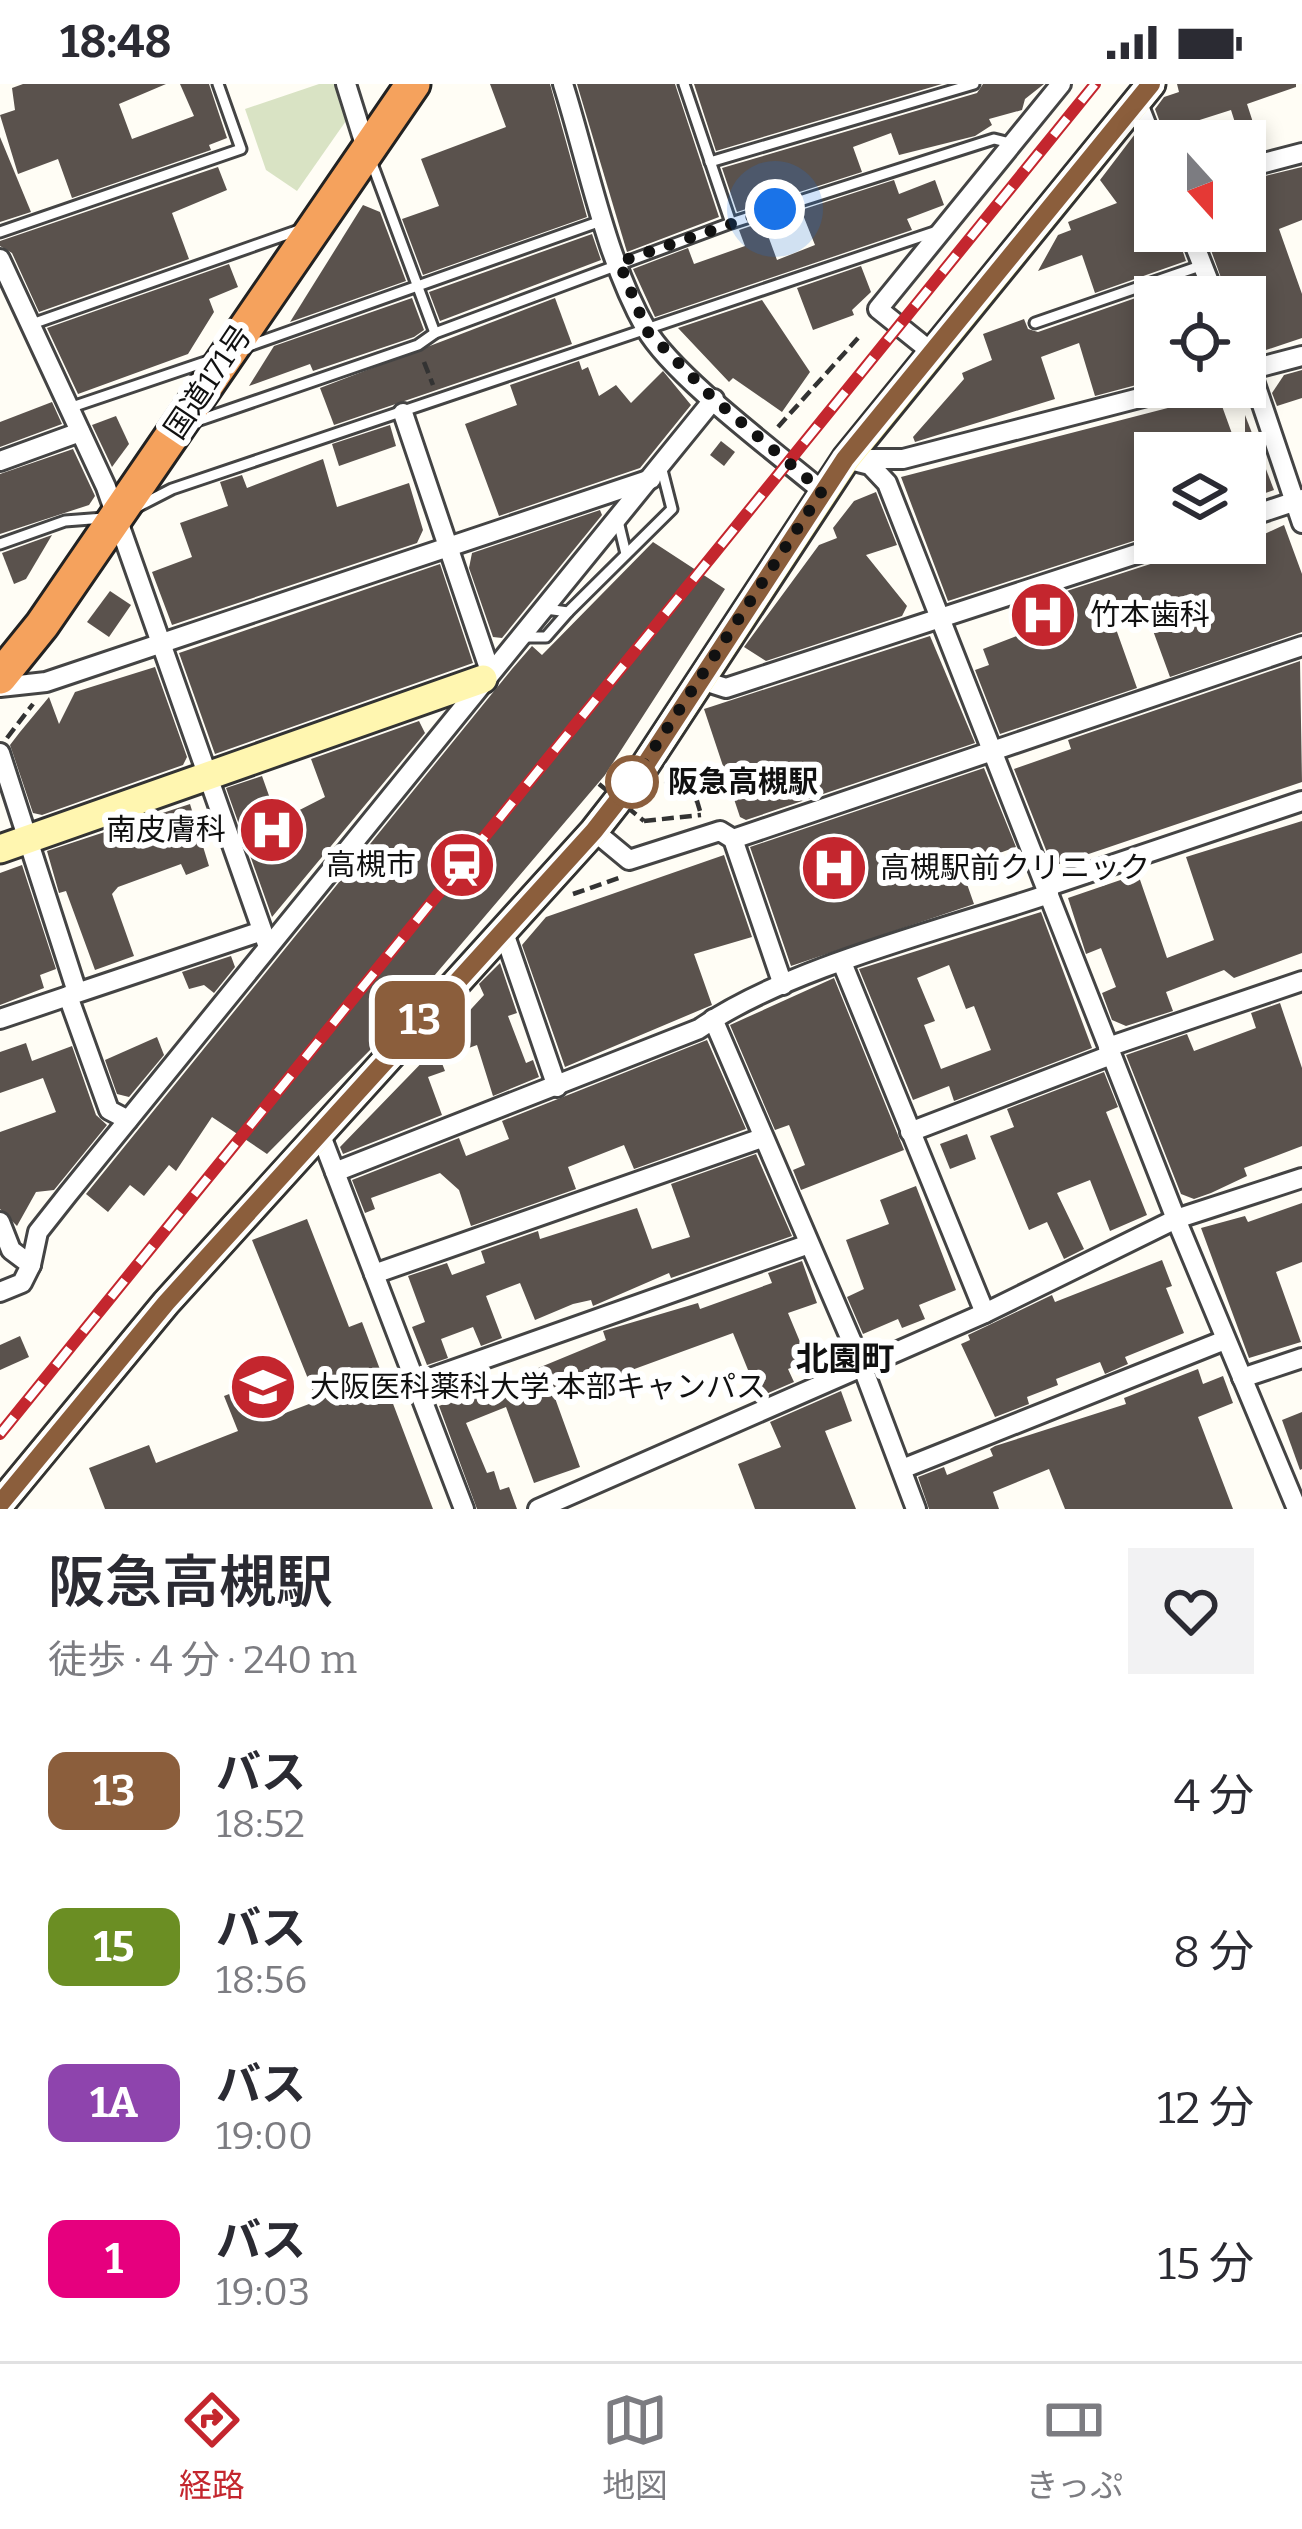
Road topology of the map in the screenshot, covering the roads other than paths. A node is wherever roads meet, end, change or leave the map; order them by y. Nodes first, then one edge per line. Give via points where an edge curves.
1 (218, 84) edge
2 (346, 84) edge
3 (413, 84) edge
4 (563, 84) edge
5 (684, 84) edge
6 (974, 84) edge
7 (1061, 84) edge
8 (1144, 93) edge
9 (1010, 143) junction
10 (367, 151) junction
11 (1302, 152) edge
12 (710, 162) junction
13 (1266, 162) edge
14 (606, 219) junction
15 (731, 223) junction
16 (316, 224) junction
17 (943, 229) junction
18 (0, 232) edge
19 (1197, 252) edge
20 (0, 259) edge
21 (619, 262) junction
22 (1202, 266) junction
23 (1206, 276) edge
24 (415, 285) junction
25 (5, 286) edge
26 (1035, 323) dead end
27 (32, 324) junction
28 (647, 331) junction
29 (435, 333) junction
30 (929, 350) junction
31 (223, 356) junction
32 (1302, 356) edge
33 (1266, 365) edge
34 (714, 399) junction
35 (1134, 400) edge
36 (69, 408) junction
37 (1262, 408) edge
38 (403, 413) junction
39 (178, 428) junction
40 (80, 432) junction
41 (845, 459) junction
42 (0, 461) edge
43 (656, 473) junction
44 (822, 491) junction
45 (1298, 501) edge
46 (1266, 511) edge
47 (116, 518) junction
48 (618, 521) junction
49 (1302, 524) edge
50 (0, 544) edge
51 (446, 550) junction
52 (626, 554) junction
53 (1134, 555) edge
54 (546, 609) junction
55 (568, 613) junction
56 (941, 619) junction
57 (520, 638) junction
58 (160, 645) junction
59 (1302, 646) edge
60 (487, 675) junction
61 (0, 677) edge
62 (698, 680) junction
63 (0, 687) edge
64 (0, 750) edge
65 (993, 751) junction
66 (204, 779) junction
67 (1302, 801) edge
68 (594, 831) junction
69 (27, 839) junction
70 (733, 839) junction
71 (0, 850) edge
72 (1047, 890) junction
73 (502, 927) junction
74 (263, 938) junction
75 (843, 964) junction
76 (1302, 981) edge
77 (783, 986) junction
78 (72, 994) junction
79 (0, 1018) edge
80 (713, 1019) junction
81 (1110, 1051) junction
82 (557, 1087) junction
83 (128, 1120) junction
84 (910, 1132) junction
85 (320, 1133) junction
86 (762, 1138) junction
87 (335, 1172) junction
88 (1302, 1178) edge
89 (1176, 1219) junction
90 (0, 1222) edge
91 (809, 1244) junction
92 (31, 1265) junction
93 (374, 1274) junction
94 (0, 1292) edge
95 (985, 1313) junction
96 (1226, 1340) junction
97 (1302, 1358) edge
98 (861, 1364) junction
99 (1242, 1378) junction
100 (416, 1383) junction
101 (902, 1469) junction
102 (0, 1504) edge
103 (464, 1509) edge
104 (538, 1509) edge
105 (916, 1509) edge
106 (1297, 1509) edge

1 - 18 lane via 241,149
2 - 10 street
3 - 10 highway, 国道171号
4 - 14 street
5 - 12 lane
6 - 12 lane
7 - 9 street
8 - 30 street
9 - 15 lane via 994,139
9 - 17 street
10 - 16 highway, 国道171号
10 - 24 lane
11 - 13 street
12 - 15 lane
14 - 21 street
14 - 24 lane
15 - 21 lane
16 - 27 lane
16 - 31 highway, 国道171号
17 - 28 lane
17 - 30 street via 878,309
19 - 22 street
20 - 25 street
21 - 28 street
21 - 29 lane
22 - 23 street
22 - 26 lane
24 - 29 lane
24 - 31 lane
25 - 27 street
27 - 36 street
28 - 34 street
28 - 38 lane
29 - 39 lane
30 - 41 street
31 - 36 lane
31 - 39 highway, 国道171号
32 - 33 street
34 - 43 street
34 - 44 street
35 - 41 street via 903,460
36 - 40 street
37 - 45 street
38 - 47 lane via 172,489
38 - 51 street
39 - 47 highway, 国道171号
40 - 42 street
40 - 47 street
41 - 44 street
41 - 56 street via 870,465 887,483
43 - 48 street
43 - 51 street
43 - 52 lane via 672,509
44 - 62 street
45 - 46 street
45 - 49 street
47 - 50 lane via 64,521
47 - 58 street
47 - 61 highway, 国道171号
48 - 52 lane
48 - 54 street
51 - 58 street
51 - 60 street
52 - 55 lane
53 - 56 street
54 - 55 lane
54 - 57 street
55 - 57 lane via 546,637
56 - 62 street via 726,688
56 - 65 street
57 - 60 street
58 - 63 street via 46,682
58 - 66 street
59 - 65 street
60 - 66 street
60 - 74 street
62 - 68 street
64 - 69 street
65 - 70 street
65 - 72 street
66 - 69 street
66 - 74 street
67 - 72 street
68 - 70 street via 629,860 720,831
68 - 73 street
69 - 71 street
69 - 78 street
70 - 77 street
72 - 75 street
72 - 81 street
73 - 82 street
73 - 85 street
74 - 78 street
74 - 83 street
75 - 77 street
75 - 84 street
76 - 81 street
77 - 80 street
78 - 79 street
78 - 83 street via 109,1110
80 - 82 street
80 - 86 street
81 - 84 street
81 - 89 street
82 - 87 street
83 - 92 street via 38,1232
84 - 95 street
85 - 87 street
85 - 102 street
86 - 91 street
86 - 93 street
87 - 93 street
88 - 89 street
89 - 95 street
89 - 96 street
90 - 92 street via 11,1250
91 - 98 street
91 - 100 street
92 - 94 street via 22,1283
93 - 100 street
95 - 98 street
96 - 99 street
96 - 101 street
97 - 99 street
98 - 101 street
98 - 104 street
99 - 106 street
100 - 103 street
101 - 105 street

